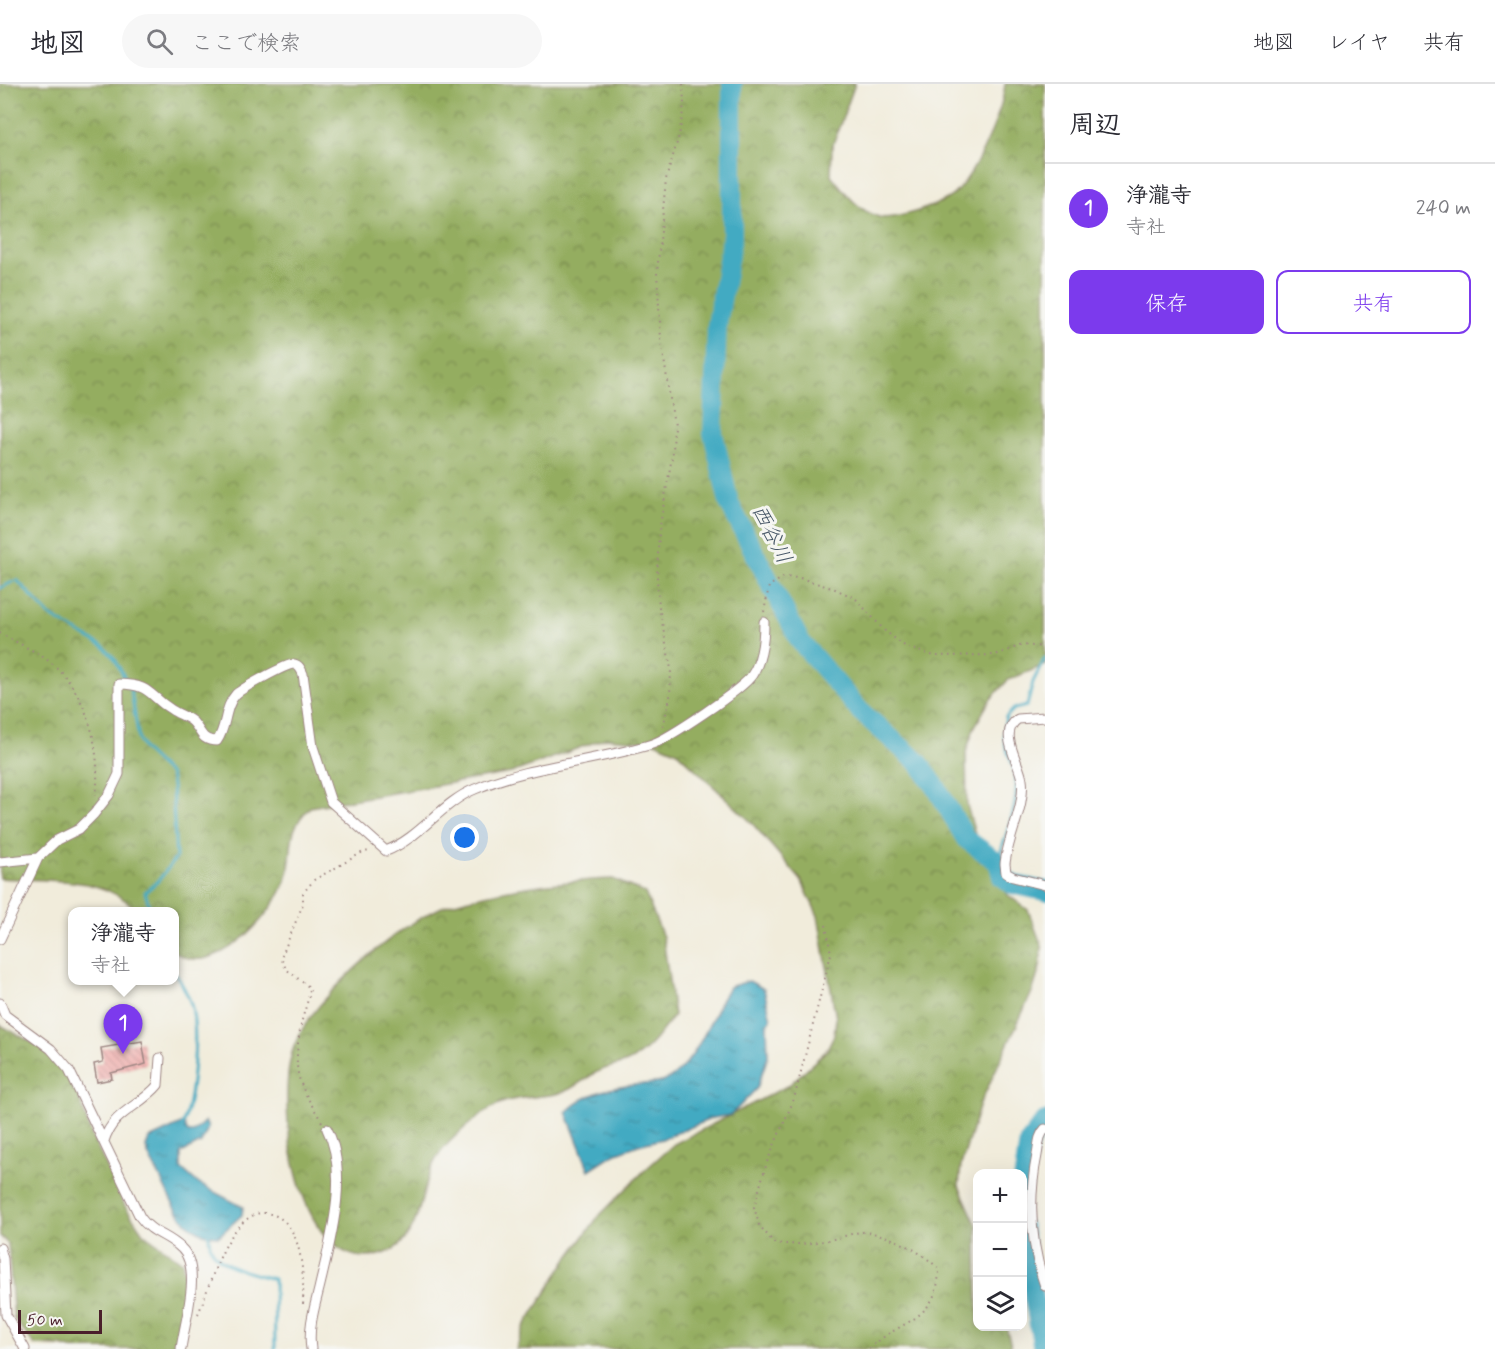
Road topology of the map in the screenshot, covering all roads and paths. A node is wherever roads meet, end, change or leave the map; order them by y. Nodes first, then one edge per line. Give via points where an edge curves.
1 (683, 84) edge
2 (764, 622) joint
3 (0, 633) edge
4 (1045, 647) edge
5 (1045, 717) edge
6 (659, 740) junction
7 (94, 814) junction
8 (386, 851) junction
9 (38, 858) junction
10 (0, 862) edge
11 (1045, 885) edge
12 (826, 925) dead end
13 (0, 939) edge
14 (0, 1003) edge
15 (160, 1058) dead end
16 (327, 1129) joint
17 (1045, 1129) edge
18 (104, 1141) junction
19 (0, 1248) edge
20 (1045, 1286) edge
21 (197, 1318) dead end
22 (311, 1322) junction
23 (25, 1349) edge
24 (181, 1349) edge
25 (310, 1349) edge
26 (868, 1349) edge

1 - 6 path via 679,136 666,179 657,273 661,339 674,425 658,543 659,607 671,669 670,698
2 - 4 path via 769,586 784,577 800,578 855,598 885,631 906,647 934,656 995,655 1022,645
2 - 6 street via 764,640 752,675 723,700
3 - 7 path via 59,669 84,709 98,760
5 - 11 street via 1018,719 1011,729 1011,748 1023,787 1005,864 1006,873 1013,877
6 - 8 street via 474,789 405,844
7 - 8 street via 119,774 119,684 141,685 192,722 201,736 217,741 236,694 282,666 295,664 303,674 314,747 331,802
7 - 9 street
8 - 16 path via 363,852 308,886 281,955 286,969 310,988 296,1069 299,1084
9 - 10 street
9 - 13 street
12 - 26 path via 831,954 795,1099 767,1162 754,1207 759,1225 774,1243 811,1244 861,1232 910,1247 939,1269 939,1288 933,1299 917,1317
14 - 18 street via 5,1015 61,1058
15 - 18 street via 158,1085 116,1117
16 - 22 street via 338,1156 338,1186
17 - 20 street via 1039,1138 1031,1184 1035,1257
18 - 24 street via 147,1227 178,1245 188,1257 192,1280
19 - 23 street via 6,1315
21 - 22 path via 219,1257 238,1230 255,1214 266,1212 285,1220 295,1234 303,1307
22 - 25 street

